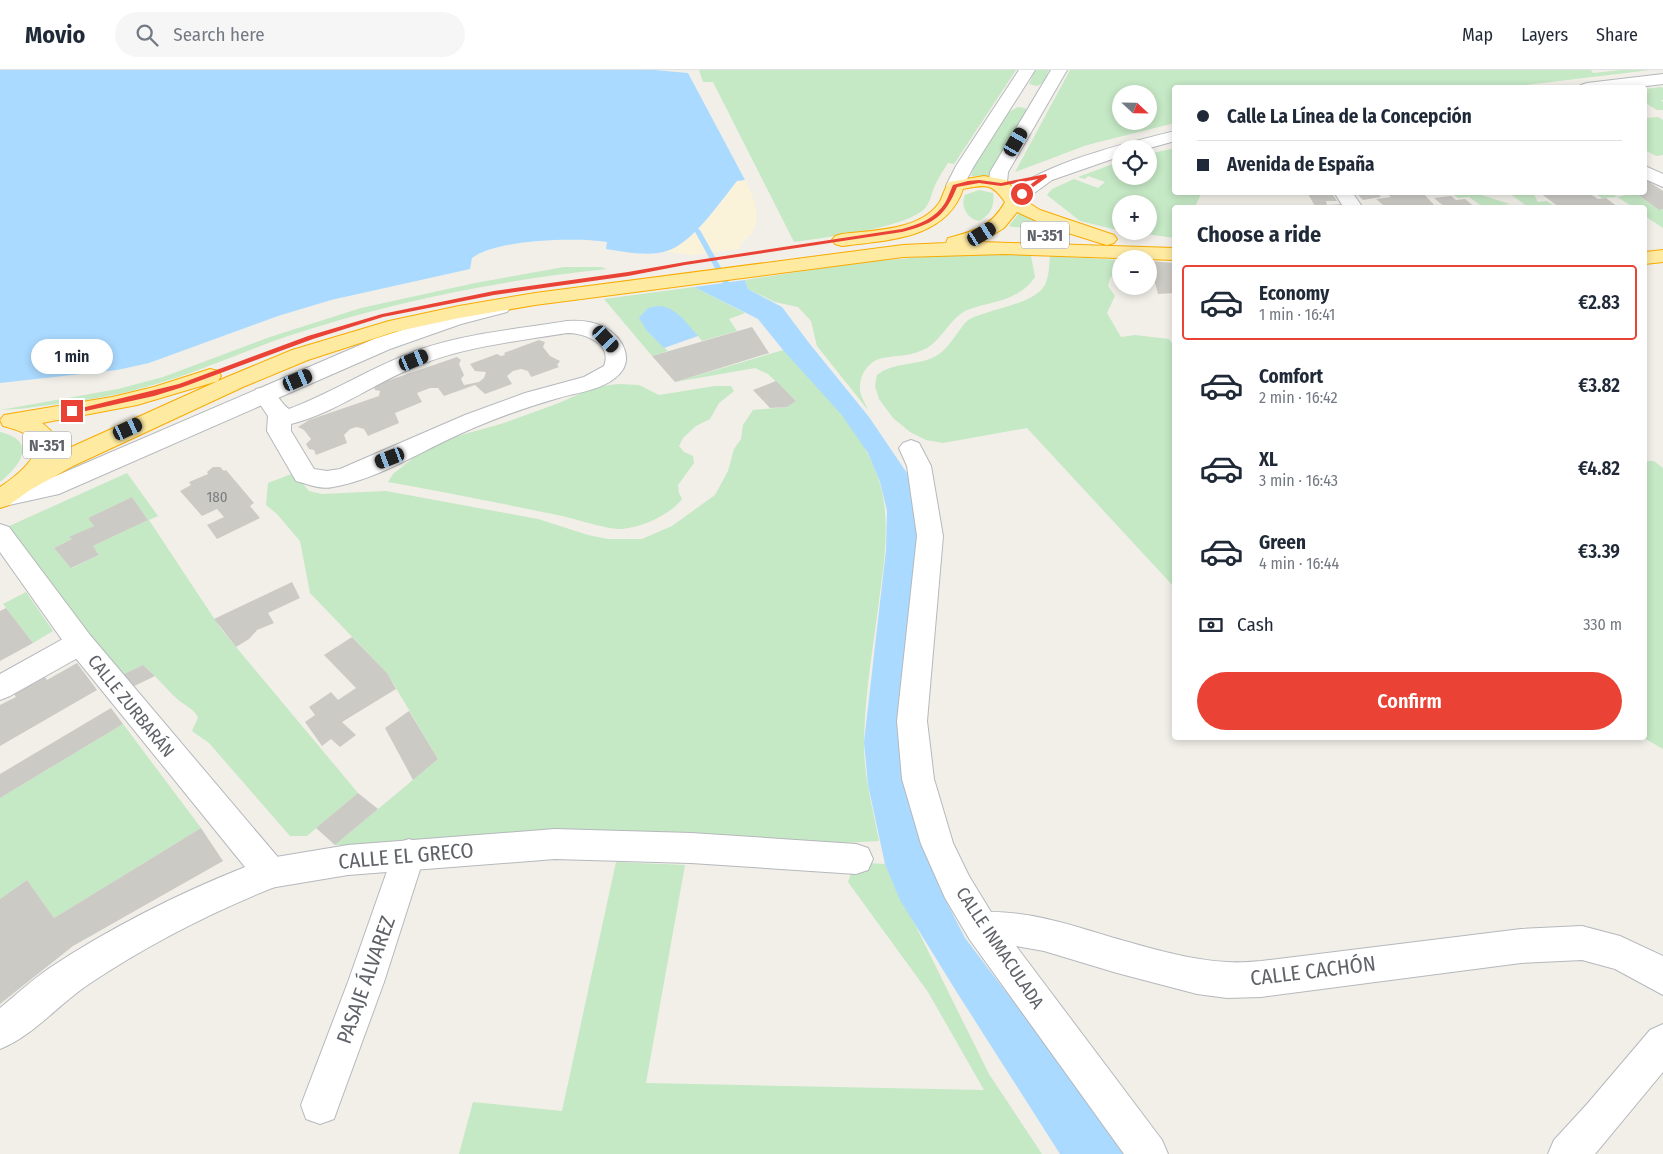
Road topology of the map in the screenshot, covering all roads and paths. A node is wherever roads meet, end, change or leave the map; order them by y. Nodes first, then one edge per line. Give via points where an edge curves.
1 (1028, 70) edge
2 (1058, 70) edge
3 (1663, 79) edge
4 (1612, 85) edge
5 (1172, 137) edge
6 (1157, 141) edge
7 (1112, 153) edge
8 (1647, 172) edge
9 (1046, 176) junction
10 (1663, 182) edge
11 (1000, 184) junction
12 (955, 186) junction
13 (1014, 201) junction
14 (956, 216) junction
15 (982, 234) junction
16 (1107, 239) junction
17 (1172, 246) edge
18 (1042, 249) junction
19 (816, 250) junction
20 (885, 253) junction
21 (1172, 254) edge
22 (1663, 256) edge
23 (1647, 258) edge
24 (687, 271) junction
25 (535, 299) junction
26 (264, 394) junction
27 (280, 415) junction
28 (6, 421) edge
29 (911, 448) dead end
30 (24, 483) junction
31 (50, 488) junction
32 (0, 499) edge
33 (0, 512) edge
34 (0, 533) edge
35 (80, 643) junction
36 (0, 688) edge
37 (410, 854) junction
38 (856, 859) dead end
39 (270, 873) junction
40 (982, 928) junction
41 (1654, 971) edge
42 (0, 1031) edge
43 (1663, 1043) edge
44 (320, 1105) dead end
45 (1148, 1154) edge
46 (1568, 1154) edge

1 - 12 street
2 - 11 street via 999,172
3 - 4 street
5 - 6 street
7 - 9 street
8 - 10 street
9 - 11 street
9 - 13 street
11 - 12 highway via 968,182
11 - 13 highway
12 - 14 highway
13 - 15 highway via 1003,220
13 - 16 highway via 1042,217
14 - 15 highway
14 - 19 highway via 935,218 918,226
15 - 16 highway, N-351
15 - 18 highway
15 - 19 highway, N-351 via 921,236
15 - 20 highway via 962,242 916,244
16 - 17 highway, N-351
18 - 20 highway, N-351 via 943,248
18 - 21 highway, N-351
19 - 20 highway, N-351
19 - 24 highway, N-351
22 - 23 highway
24 - 25 highway, N-351
24 - 28 highway, N-351 via 628,274 494,293 382,316 321,334 154,394
25 - 26 street via 454,320 382,344
25 - 30 highway, N-351 via 389,327 300,355 144,422
26 - 27 street
26 - 31 street
27 - 27 street via 291,417 300,414 384,372 430,353 468,344 579,327 590,329 606,339 617,356 614,368 596,381 504,408 332,480 305,475 279,431
28 - 30 highway, N-351 via 32,425 39,429 47,442 40,466
29 - 40 street, CALLE INMACULADA via 919,466 930,536 912,721 918,779 937,844 957,887
30 - 32 highway, N-351
31 - 32 street
31 - 33 street
34 - 35 street, CALLE ZURBARÁN
35 - 36 street
35 - 39 street, CALLE ZURBARÁN
37 - 38 street, CALLE EL GRECO via 555,844 691,848
37 - 39 street, CALLE EL GRECO
37 - 44 street, PASAJE ÁLVAREZ
39 - 42 street, CALLE EL GRECO via 210,897 117,945 62,982
40 - 41 street, CALLE CACHÓN via 1008,928 1044,934 1163,968 1226,980 1261,979 1521,946 1582,943 1620,952
40 - 45 street, CALLE INMACULADA
43 - 46 street

